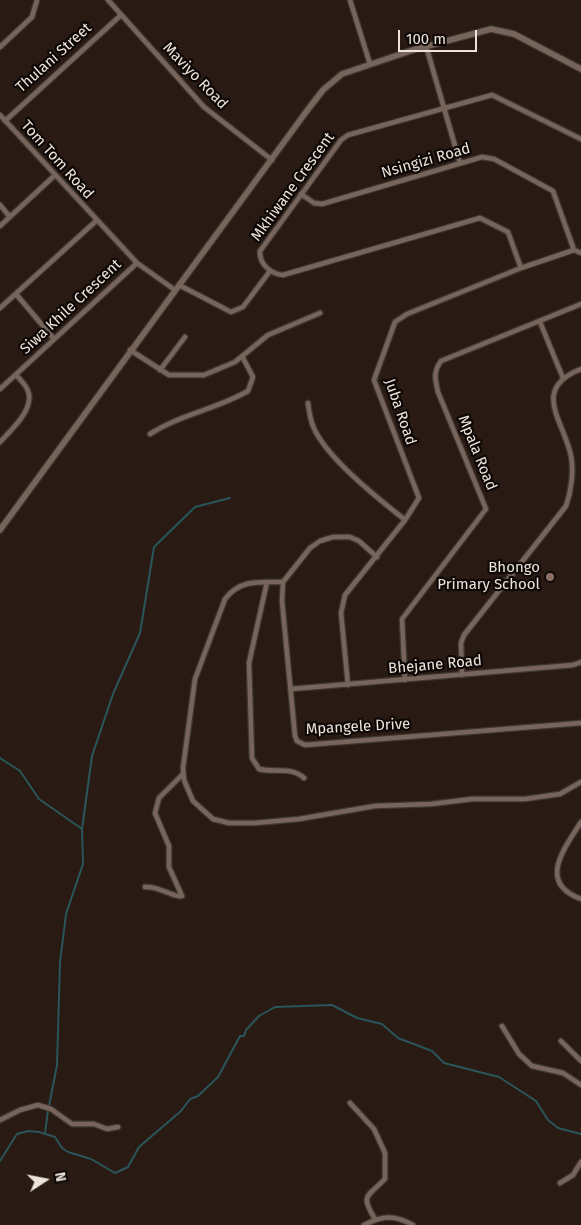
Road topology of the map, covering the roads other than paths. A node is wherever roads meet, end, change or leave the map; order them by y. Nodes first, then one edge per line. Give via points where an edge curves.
1 (37, 0) edge
2 (108, 0) edge
3 (350, 0) edge
4 (121, 15) junction
5 (426, 46) junction
6 (0, 47) edge
7 (370, 64) junction
8 (580, 67) edge
9 (444, 108) junction
10 (0, 115) edge
11 (5, 121) junction
12 (581, 139) edge
13 (272, 160) junction
14 (460, 163) junction
15 (54, 176) junction
16 (301, 194) junction
17 (0, 205) edge
18 (10, 217) junction
19 (96, 221) junction
20 (0, 226) edge
21 (574, 250) junction
22 (581, 253) edge
23 (137, 263) junction
24 (521, 268) junction
25 (270, 270) junction
26 (177, 288) junction
27 (16, 294) junction
28 (581, 304) edge
29 (0, 308) edge
30 (320, 313) dead end
31 (540, 322) junction
32 (185, 337) dead end
33 (54, 339) junction
34 (130, 350) junction
35 (242, 356) junction
36 (581, 369) edge
37 (160, 370) junction
38 (16, 375) junction
39 (563, 378) junction
40 (0, 389) edge
41 (308, 404) dead end
42 (150, 434) dead end
43 (0, 442) edge
44 (405, 520) junction
45 (0, 530) edge
46 (377, 556) junction
47 (267, 582) junction
48 (283, 582) junction
49 (581, 662) edge
50 (462, 675) junction
51 (405, 680) junction
52 (348, 685) junction
53 (291, 689) junction
54 (581, 723) edge
55 (183, 774) junction
56 (304, 778) dead end
57 (581, 782) edge
58 (581, 822) edge
59 (145, 887) dead end
60 (581, 899) edge
61 (502, 1026) dead end
62 (561, 1041) dead end
63 (581, 1061) edge
64 (581, 1085) edge
65 (350, 1103) dead end
66 (0, 1120) edge
67 (118, 1127) dead end
68 (581, 1162) edge
69 (560, 1183) dead end
70 (374, 1219) junction
71 (364, 1225) edge
72 (414, 1225) edge

1 - 6 street via 32,17
2 - 4 street, Maviyo Road
3 - 7 street
4 - 11 street, Thulani Street
4 - 13 street, Maviyo Road via 204,107
5 - 7 street
5 - 8 street via 491,29 499,30 514,34
5 - 9 street
7 - 13 street via 333,80
9 - 12 street, Mkhiwane Crescent via 492,96
9 - 14 street
9 - 16 street, Mkhiwane Crescent via 346,136
10 - 11 street, Tom Tom Road
11 - 15 street, Tom Tom Road
13 - 26 street
14 - 16 street, Nsingizi Road via 322,204 314,203
14 - 21 street, Nsingizi Road via 490,158 550,187 557,198
15 - 18 street
15 - 19 street, Tom Tom Road
16 - 25 street, Mkhiwane Crescent via 260,251 260,260
17 - 18 street
18 - 20 street
19 - 23 street, Tom Tom Road
19 - 27 street, Tom Tom Road
21 - 22 street
21 - 24 street, Juba Road
23 - 26 street, Tom Tom Road
23 - 33 street, Siwa Khile Crescent
24 - 25 street via 506,229 480,218 290,274 280,275
24 - 44 street, Juba Road via 407,314 395,322 374,380 418,492 417,504
25 - 26 street, Tom Tom Road via 243,307 231,312
26 - 34 street
27 - 29 street, Tom Tom Road
27 - 33 street
28 - 31 street, Mpala Road
30 - 35 street via 268,335
31 - 39 street
31 - 51 street, Mpala Road via 441,362 435,371 438,392 486,510 402,619
32 - 37 street
33 - 38 street, Siwa Khile Crescent
34 - 37 street
34 - 45 street
35 - 37 street via 228,366 204,375 177,376
35 - 42 street via 253,377 248,391 225,404 179,418
36 - 39 street
38 - 40 street, Siwa Khile Crescent
38 - 43 street via 28,388 28,404
39 - 50 street via 553,397 553,408 572,458 568,500 563,511 464,635 461,644
41 - 44 street via 313,426 323,442 362,484
44 - 46 street, Juba Road
46 - 48 street via 355,539 333,537 314,544
46 - 52 street, Juba Road via 342,604
47 - 48 street
47 - 55 street via 239,586 225,599 195,679
47 - 56 street via 249,663 252,758 259,769 293,771
48 - 53 street, Mpangele Drive
49 - 50 street, Bhejane Road
50 - 51 street, Bhejane Road
51 - 52 street, Bhejane Road
52 - 53 street, Bhejane Road
53 - 54 street, Mpangele Drive via 295,736 305,745
55 - 57 street via 193,801 213,819 229,823 299,819 375,806 525,799 560,794
55 - 59 street via 159,798 156,808 157,820 170,846 169,867 182,896 177,897 156,886
58 - 60 street via 560,854 557,869 560,883 568,895
61 - 64 street via 519,1054 532,1066 563,1073
62 - 63 street
65 - 70 street via 374,1129 387,1156 385,1179 367,1197 366,1204
66 - 67 street via 38,1105 52,1109 72,1124 94,1124 108,1129
68 - 69 street via 573,1175
70 - 71 street
70 - 72 street via 394,1216

